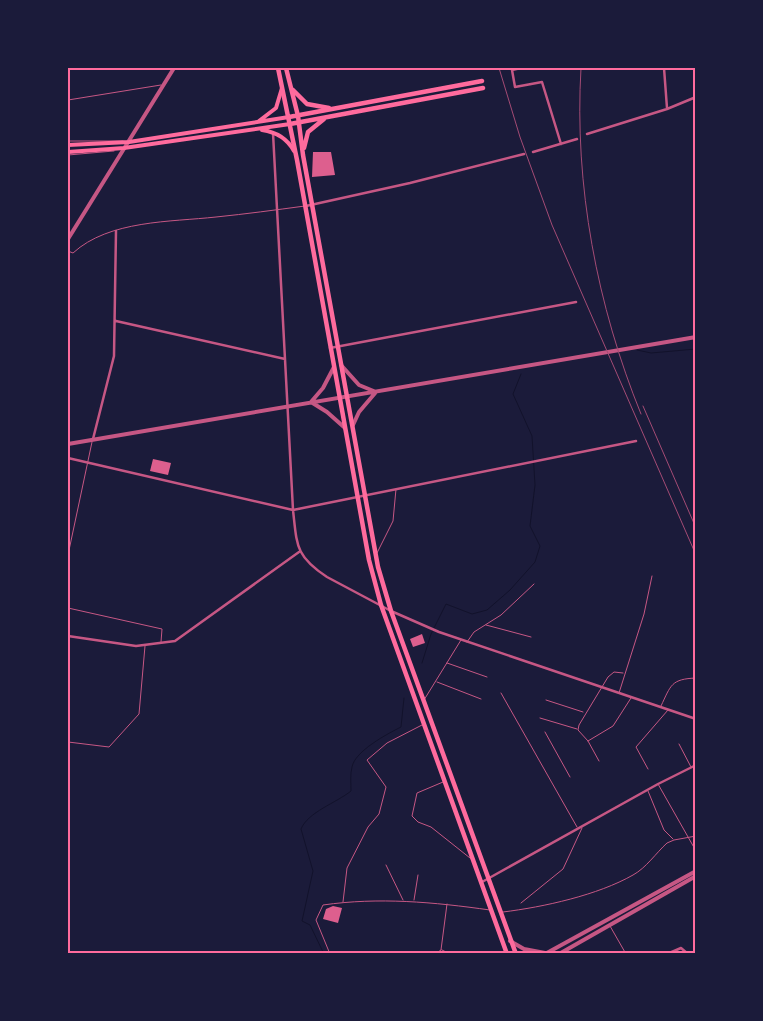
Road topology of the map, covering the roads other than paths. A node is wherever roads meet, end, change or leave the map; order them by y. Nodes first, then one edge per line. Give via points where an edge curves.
1 (174, 68) edge
2 (278, 68) edge
3 (286, 68) edge
4 (521, 68) edge
5 (664, 68) edge
6 (482, 81) dead end
7 (164, 85) junction
8 (290, 85) junction
9 (282, 86) junction
10 (483, 88) dead end
11 (696, 97) edge
12 (68, 100) edge
13 (340, 108) junction
14 (667, 109) junction
15 (298, 116) junction
16 (289, 117) junction
17 (326, 117) junction
18 (256, 122) junction
19 (299, 122) junction
20 (290, 124) junction
21 (257, 129) junction
22 (273, 132) junction
23 (587, 134) dead end
24 (577, 139) dead end
25 (68, 141) edge
26 (129, 142) junction
27 (561, 144) junction
28 (68, 145) edge
29 (124, 148) junction
30 (533, 152) dead end
31 (68, 153) edge
32 (524, 154) dead end
33 (303, 155) junction
34 (296, 156) junction
35 (312, 204) junction
36 (305, 206) junction
37 (277, 210) junction
38 (116, 232) junction
39 (68, 239) edge
40 (68, 252) edge
41 (576, 302) dead end
42 (116, 321) junction
43 (696, 337) edge
44 (337, 347) junction
45 (330, 348) junction
46 (285, 359) junction
47 (341, 365) junction
48 (334, 367) junction
49 (376, 392) junction
50 (347, 397) junction
51 (340, 398) junction
52 (311, 402) junction
53 (288, 406) junction
54 (345, 428) junction
55 (352, 428) junction
56 (93, 439) junction
57 (636, 441) dead end
58 (68, 444) edge
59 (68, 458) edge
60 (87, 463) junction
61 (396, 488) junction
62 (361, 495) junction
63 (293, 510) junction
64 (299, 552) junction
65 (68, 555) edge
66 (375, 556) junction
67 (652, 576) dead end
68 (534, 584) dead end
69 (381, 605) junction
70 (68, 608) edge
71 (391, 611) junction
72 (484, 625) junction
73 (68, 636) edge
74 (531, 637) dead end
75 (461, 640) junction
76 (467, 642) junction
77 (160, 644) junction
78 (145, 646) junction
79 (447, 663) junction
80 (625, 674) junction
81 (487, 677) dead end
82 (696, 678) edge
83 (436, 682) junction
84 (603, 688) junction
85 (501, 692) dead end
86 (619, 693) junction
87 (631, 697) junction
88 (481, 699) dead end
89 (424, 700) junction
90 (546, 700) dead end
91 (660, 707) junction
92 (668, 710) junction
93 (584, 713) junction
94 (540, 718) dead end
95 (696, 719) edge
96 (432, 721) junction
97 (425, 724) junction
98 (578, 730) junction
99 (545, 732) dead end
100 (588, 741) junction
101 (68, 742) edge
102 (679, 744) dead end
103 (599, 761) dead end
104 (696, 765) edge
105 (691, 768) junction
106 (648, 769) dead end
107 (570, 777) dead end
108 (446, 780) junction
109 (658, 784) junction
110 (647, 789) junction
111 (464, 812) junction
112 (458, 814) junction
113 (583, 825) junction
114 (578, 828) junction
115 (696, 836) edge
116 (687, 837) junction
117 (674, 840) junction
118 (696, 851) edge
119 (475, 862) junction
120 (386, 865) dead end
121 (696, 871) edge
122 (418, 875) dead end
123 (696, 876) edge
124 (488, 878) junction
125 (481, 882) junction
126 (404, 900) junction
127 (414, 901) junction
128 (342, 902) junction
129 (447, 904) junction
130 (521, 904) dead end
131 (492, 910) junction
132 (500, 912) junction
133 (610, 925) junction
134 (510, 941) junction
135 (441, 950) junction
136 (545, 953) edge
137 (330, 954) edge
138 (435, 954) edge
139 (450, 954) edge
140 (508, 954) edge
141 (516, 954) edge
142 (559, 954) edge
143 (626, 954) edge
144 (667, 954) edge
145 (688, 954) edge

1 - 7 street
2 - 9 main road
3 - 8 main road
4 - 27 street via 512,70 515,87 542,82
5 - 14 street
6 - 13 main road
7 - 12 lane via 154,84
7 - 26 street
8 - 13 main road via 307,104 319,108
8 - 15 main road
9 - 16 main road
9 - 18 main road via 276,108
10 - 17 main road
11 - 14 street
13 - 15 main road
14 - 23 street
15 - 16 main road
15 - 19 main road
16 - 18 main road
16 - 20 main road
17 - 19 main road
17 - 33 main road via 308,132
18 - 26 main road
19 - 20 main road
19 - 33 main road
20 - 21 main road
20 - 34 main road
21 - 22 main road
21 - 29 main road
22 - 34 main road via 284,138
22 - 37 street
24 - 27 street
25 - 26 lane via 114,139
26 - 28 main road
26 - 29 street
27 - 30 street
29 - 31 main road
29 - 39 street
32 - 35 street
33 - 35 main road
34 - 36 main road
35 - 36 street
35 - 44 main road
36 - 37 lane
36 - 45 main road
37 - 38 lane via 160,220
37 - 46 street
38 - 40 lane via 105,233 73,253
38 - 42 street
41 - 44 street
42 - 46 street
42 - 56 street via 114,356
43 - 49 street
44 - 45 street
44 - 47 main road
45 - 48 main road
46 - 53 street
47 - 49 street via 359,385
47 - 50 main road
48 - 51 main road
48 - 52 street
49 - 50 street
49 - 55 street via 359,412
50 - 51 street
50 - 55 main road
51 - 52 street
51 - 54 main road
52 - 53 street
52 - 54 street
53 - 56 street
53 - 63 street
54 - 62 main road
55 - 62 main road
56 - 58 street
56 - 60 lane
57 - 61 street
59 - 60 street
60 - 63 street
60 - 65 lane
61 - 62 street
61 - 66 lane via 394,521
62 - 63 street
62 - 66 main road
62 - 69 main road via 369,560
63 - 64 street
64 - 69 street via 326,577
64 - 77 street via 175,641
66 - 71 main road
67 - 80 lane
68 - 72 lane via 501,615
69 - 71 street
69 - 97 main road
70 - 77 lane via 162,629
71 - 75 street
71 - 89 main road
72 - 74 lane
72 - 76 lane
73 - 78 street
75 - 76 street
75 - 79 lane
76 - 84 street
77 - 78 street
78 - 101 lane via 139,714 109,747
79 - 81 lane
79 - 83 lane
80 - 84 lane via 610,674
80 - 86 lane
82 - 91 lane via 676,681
83 - 88 lane
83 - 89 lane
84 - 86 street
84 - 93 lane
85 - 114 lane
86 - 87 street
87 - 91 street
87 - 100 lane via 613,726
89 - 96 main road
90 - 93 lane
91 - 92 street
92 - 95 street
92 - 106 lane via 636,747
93 - 98 lane
94 - 98 lane
96 - 97 lane
96 - 111 main road
97 - 108 main road
97 - 128 lane via 387,743 367,760 386,787 378,814 347,868
98 - 100 lane
99 - 107 lane
100 - 103 lane
102 - 105 lane
104 - 105 street
105 - 109 street
108 - 112 main road
108 - 119 lane via 417,793 412,813 415,820 431,827
109 - 110 street
109 - 116 lane
110 - 113 street
110 - 117 lane via 664,830
111 - 112 main road
111 - 124 main road
112 - 119 main road
113 - 114 street
113 - 130 lane via 563,869
114 - 124 street
115 - 116 lane
116 - 117 lane
116 - 118 lane
117 - 132 lane via 634,874 608,886 524,910
119 - 125 main road
120 - 126 lane
121 - 136 street
122 - 127 lane
123 - 133 street
124 - 125 street
124 - 132 main road
125 - 131 main road
126 - 127 lane
126 - 128 lane
127 - 129 lane
128 - 137 lane via 323,906 316,920
129 - 131 lane
129 - 135 lane
131 - 132 lane
131 - 140 main road
132 - 134 main road
133 - 142 street
133 - 143 lane
134 - 136 street
134 - 141 main road
135 - 138 lane
135 - 139 lane
144 - 145 street via 681,948

